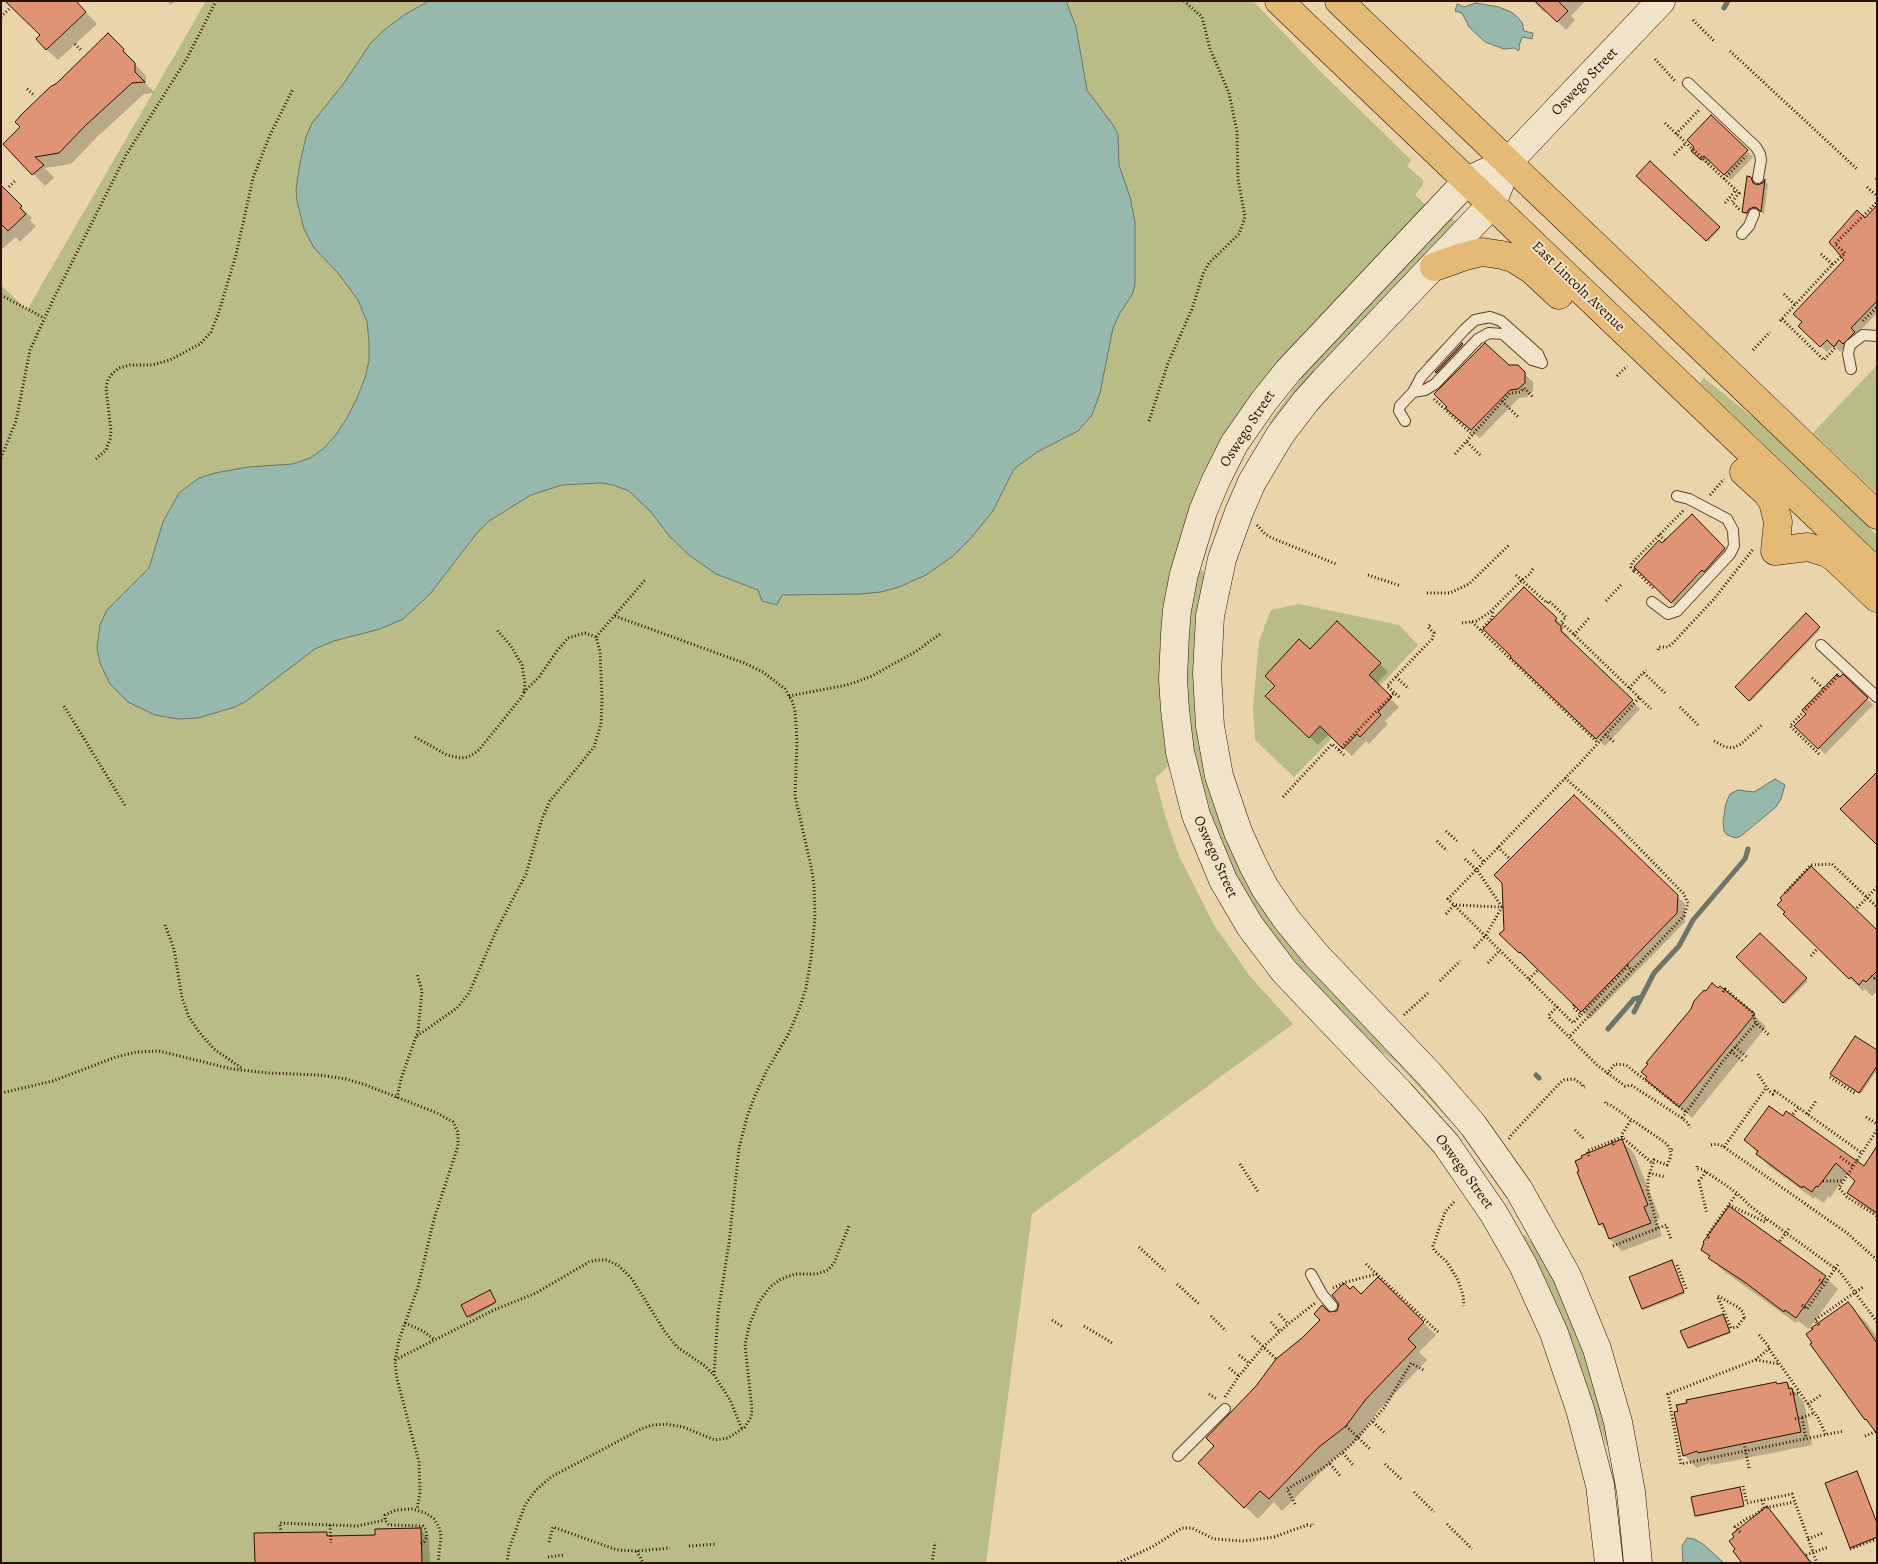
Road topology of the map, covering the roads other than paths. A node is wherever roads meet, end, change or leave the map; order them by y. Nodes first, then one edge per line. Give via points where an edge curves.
1 (1279, 1) edge
2 (1340, 1) edge
3 (1661, 1) edge
4 (1688, 83) dead end
5 (1508, 162) junction
6 (1758, 178) dead end
7 (1468, 181) junction
8 (1492, 204) junction
9 (1750, 215) road end
10 (1742, 234) dead end
11 (1434, 267) junction
12 (1877, 336) edge
13 (1653, 359) junction
14 (1851, 369) dead end
15 (1413, 392) junction
16 (1702, 406) junction
17 (1405, 421) dead end
18 (1677, 496) dead end
19 (1877, 515) edge
20 (1877, 573) edge
21 (1877, 598) edge
22 (1652, 602) dead end
23 (1821, 645) dead end
24 (1877, 697) edge
25 (1310, 1274) dead end
26 (1332, 1306) dead end
27 (1225, 1410) dead end
28 (1178, 1456) dead end
29 (1609, 1563) edge
30 (1638, 1563) edge

1 - 7 main road, East Lincoln Avenue
2 - 5 main road
3 - 5 main road, Oswego Street
4 - 6 lane via 1756,147 1761,160
5 - 7 main road, Oswego Street
5 - 8 main road, Oswego Street
5 - 19 main road
7 - 8 main road, East Lincoln Avenue
7 - 29 main road, Oswego Street via 1288,371 1234,444 1203,511 1184,574 1175,634 1174,710 1180,752 1196,815 1219,872 1250,926 1284,971 1446,1144 1494,1214 1523,1265 1554,1334 1580,1408 1600,1485
8 - 11 main road, Oswego Street
8 - 13 main road, East Lincoln Avenue
9 - 10 lane via 1752,222
11 - 13 main road via 1482,252 1513,258 1532,270 1606,340
11 - 30 main road, Oswego Street via 1306,401 1280,435 1252,482 1225,551 1213,598 1208,650 1209,714 1216,763 1250,861 1272,899 1316,955 1473,1125 1519,1190 1572,1286 1612,1397 1628,1467
12 - 14 lane via 1863,335 1850,345
13 - 16 main road, East Lincoln Avenue
15 - 15 lane via 1435,384 1481,337 1489,333 1503,334 1532,360 1542,363 1538,354 1501,321 1480,318 1452,342 1421,377
15 - 17 lane via 1398,409
16 - 20 main road, East Lincoln Avenue
16 - 21 main road via 1709,437 1773,502 1778,524 1775,551 1808,547 1827,553
18 - 22 lane via 1727,519 1733,530 1734,546 1677,610 1668,614
23 - 24 lane
25 - 26 lane
27 - 28 lane

